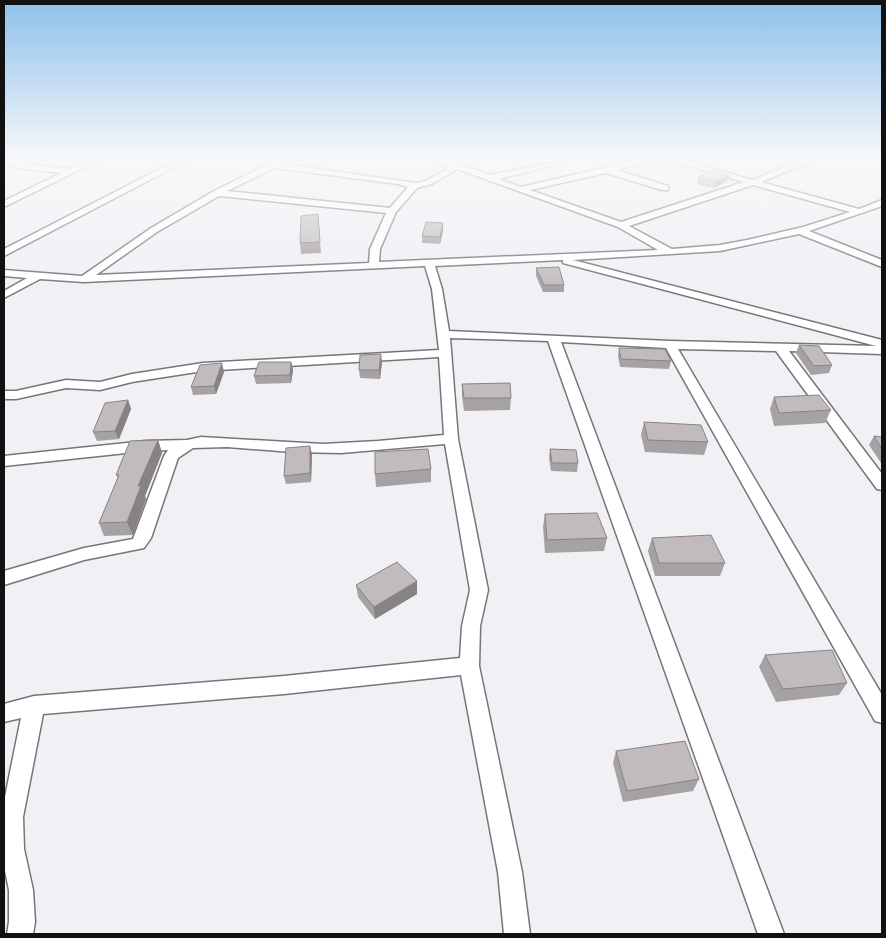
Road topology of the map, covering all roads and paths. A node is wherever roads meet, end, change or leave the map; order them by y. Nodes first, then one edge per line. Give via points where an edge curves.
1 (102, 203) edge
2 (200, 203) edge
3 (312, 203) edge
4 (399, 203) edge
5 (559, 203) edge
6 (690, 203) edge
7 (825, 203) edge
8 (880, 203) edge
9 (392, 211) junction
10 (860, 212) junction
11 (621, 225) junction
12 (798, 230) junction
13 (670, 252) junction
14 (4, 253) edge
15 (552, 257) junction
16 (429, 264) junction
17 (882, 264) edge
18 (374, 266) junction
19 (4, 273) edge
20 (36, 277) junction
21 (84, 279) junction
22 (4, 295) edge
23 (444, 334) junction
24 (553, 338) junction
25 (670, 344) junction
26 (882, 344) edge
27 (779, 347) junction
28 (882, 350) edge
29 (445, 353) junction
30 (4, 394) edge
31 (451, 439) junction
32 (187, 445) junction
33 (4, 461) edge
34 (882, 485) edge
35 (4, 578) edge
36 (469, 666) junction
37 (34, 705) junction
38 (4, 713) edge
39 (882, 714) edge
40 (20, 934) edge
41 (517, 934) edge
42 (771, 934) edge

1 - 14 street
2 - 21 street via 154,230
3 - 9 street
4 - 9 street
5 - 11 street
6 - 11 street
7 - 10 street
8 - 10 street
9 - 18 street via 375,249
10 - 12 street
11 - 13 street
12 - 13 street via 726,247
12 - 17 street
13 - 15 street
15 - 16 street
15 - 26 street
16 - 18 street
16 - 23 street
18 - 21 street
19 - 20 street
20 - 21 street
20 - 22 street
23 - 24 street
23 - 29 street
24 - 25 street
24 - 42 street
25 - 27 street
25 - 39 street
27 - 28 street
27 - 34 street
29 - 30 street via 203,367 100,386 66,384 16,395
29 - 31 street
31 - 32 street via 383,446 305,448 202,442
31 - 36 street via 480,590 471,626
32 - 33 street via 145,446
32 - 35 street via 170,456 143,538 138,544 84,554
36 - 37 street
36 - 41 street via 510,872
37 - 38 street
37 - 40 street via 12,817 12,849 21,890

